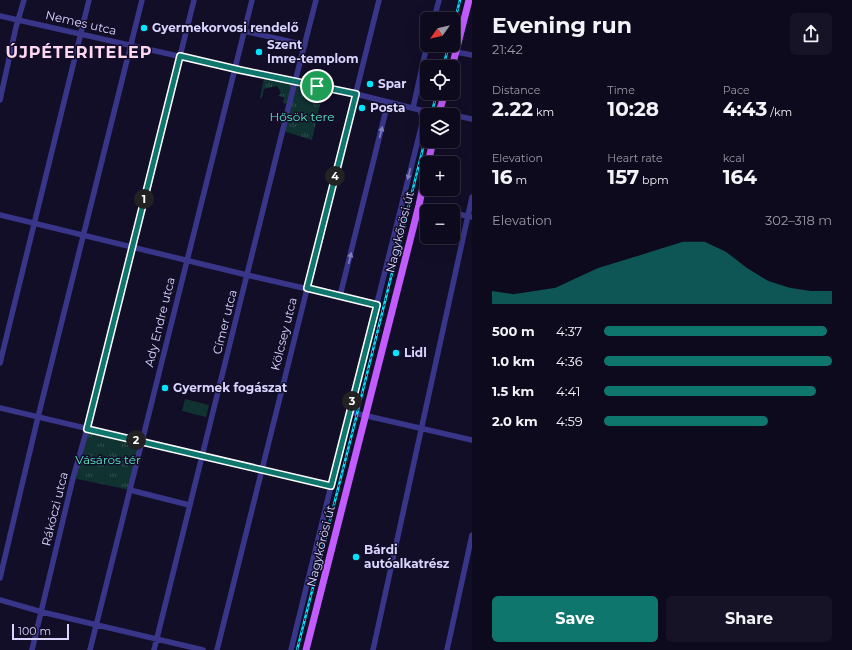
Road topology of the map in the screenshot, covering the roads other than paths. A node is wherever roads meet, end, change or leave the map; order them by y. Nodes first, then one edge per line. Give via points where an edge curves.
1 (24, 0) edge
2 (89, 0) edge
3 (142, 0) edge
4 (194, 0) edge
5 (252, 0) edge
6 (316, 0) edge
7 (379, 0) edge
8 (439, 0) edge
9 (469, 0) edge
10 (436, 12) edge
11 (0, 16) edge
12 (18, 20) junction
13 (244, 31) junction
14 (81, 34) junction
15 (460, 36) edge
16 (305, 45) junction
17 (131, 46) junction
18 (425, 52) edge
19 (456, 52) joint
20 (472, 55) edge
21 (180, 56) junction
22 (454, 60) edge
23 (235, 69) junction
24 (296, 82) junction
25 (356, 94) junction
26 (0, 100) edge
27 (388, 102) junction
28 (413, 108) junction
29 (420, 110) edge
30 (460, 116) edge
31 (472, 119) edge
32 (420, 132) edge
33 (421, 196) edge
34 (472, 197) edge
35 (419, 205) joint
36 (0, 215) edge
37 (460, 215) edge
38 (470, 217) edge
39 (35, 224) junction
40 (84, 235) junction
41 (131, 247) junction
42 (187, 261) junction
43 (248, 275) junction
44 (307, 288) junction
45 (340, 296) junction
46 (377, 305) junction
47 (0, 363) edge
48 (0, 408) edge
49 (350, 412) junction
50 (365, 416) junction
51 (38, 417) junction
52 (87, 429) junction
53 (421, 429) junction
54 (472, 440) edge
55 (142, 441) junction
56 (203, 456) junction
57 (262, 470) junction
58 (331, 486) junction
59 (130, 490) junction
60 (190, 505) junction
61 (472, 536) edge
62 (0, 578) edge
63 (0, 600) edge
64 (42, 612) junction
65 (97, 624) junction
66 (157, 639) junction
67 (32, 650) edge
68 (90, 650) edge
69 (154, 650) edge
70 (203, 650) edge
71 (217, 650) edge
72 (291, 650) edge
73 (306, 650) edge
74 (373, 650) edge
75 (447, 650) edge

1 - 12 street
2 - 14 street
3 - 17 street
4 - 21 street, Rákóczi utca
5 - 13 street, Ady Endre utca
6 - 16 street, Címer utca
7 - 25 street, Kölcsey utca
8 - 10 street
9 - 15 main road
11 - 12 street, Nemes utca
12 - 14 street, Nemes utca
12 - 26 street
13 - 16 street
13 - 23 street, Ady Endre utca
14 - 17 street, Nemes utca
14 - 39 street
16 - 24 street, Címer utca
17 - 21 street, Nemes utca
17 - 40 street
18 - 28 street
19 - 20 street
19 - 22 main road
21 - 23 street, Nemes utca
21 - 41 street, Rákóczi utca
23 - 24 street, Nemes utca
23 - 42 street, Ady Endre utca
24 - 25 street, Nemes utca
24 - 43 street, Címer utca
25 - 27 street, Nemes utca
25 - 44 street, Kölcsey utca
27 - 28 street, Nemes utca
45 -> 27 street
28 - 29 street, Nemes utca
30 - 31 street, Nemes utca
32 -> 46 street
33 - 35 main road, Nagykőrösi út
34 - 38 street
35 - 50 main road, Nagykőrösi út
36 - 39 street
37 - 38 street
38 - 53 street
39 - 40 street
39 - 47 street
40 - 41 street
40 - 51 street
41 - 42 street
41 - 52 street, Rákóczi utca
42 - 43 street
42 - 55 street, Ady Endre utca
43 - 44 street
43 - 56 street, Címer utca
44 - 45 street
44 - 57 street, Kölcsey utca
45 - 46 street
46 - 49 street
48 - 51 street
49 - 50 street
49 - 58 street
50 - 53 street
50 - 73 main road, Nagykőrösi út
51 - 52 street
51 - 62 street
52 - 55 street
52 - 64 street, Rákóczi utca
53 - 54 street
53 - 74 street
55 - 56 street
55 - 59 street, Ady Endre utca
56 - 57 street
56 - 60 street, Címer utca
57 - 58 street
57 - 71 street, Kölcsey utca
58 - 72 street
59 - 60 street
59 - 65 street, Ady Endre utca
60 - 66 street, Címer utca
61 - 75 street
63 - 64 street
64 - 65 street
64 - 67 street, Rákóczi utca
65 - 66 street
65 - 68 street, Ady Endre utca
66 - 69 street, Címer utca
66 - 70 street

